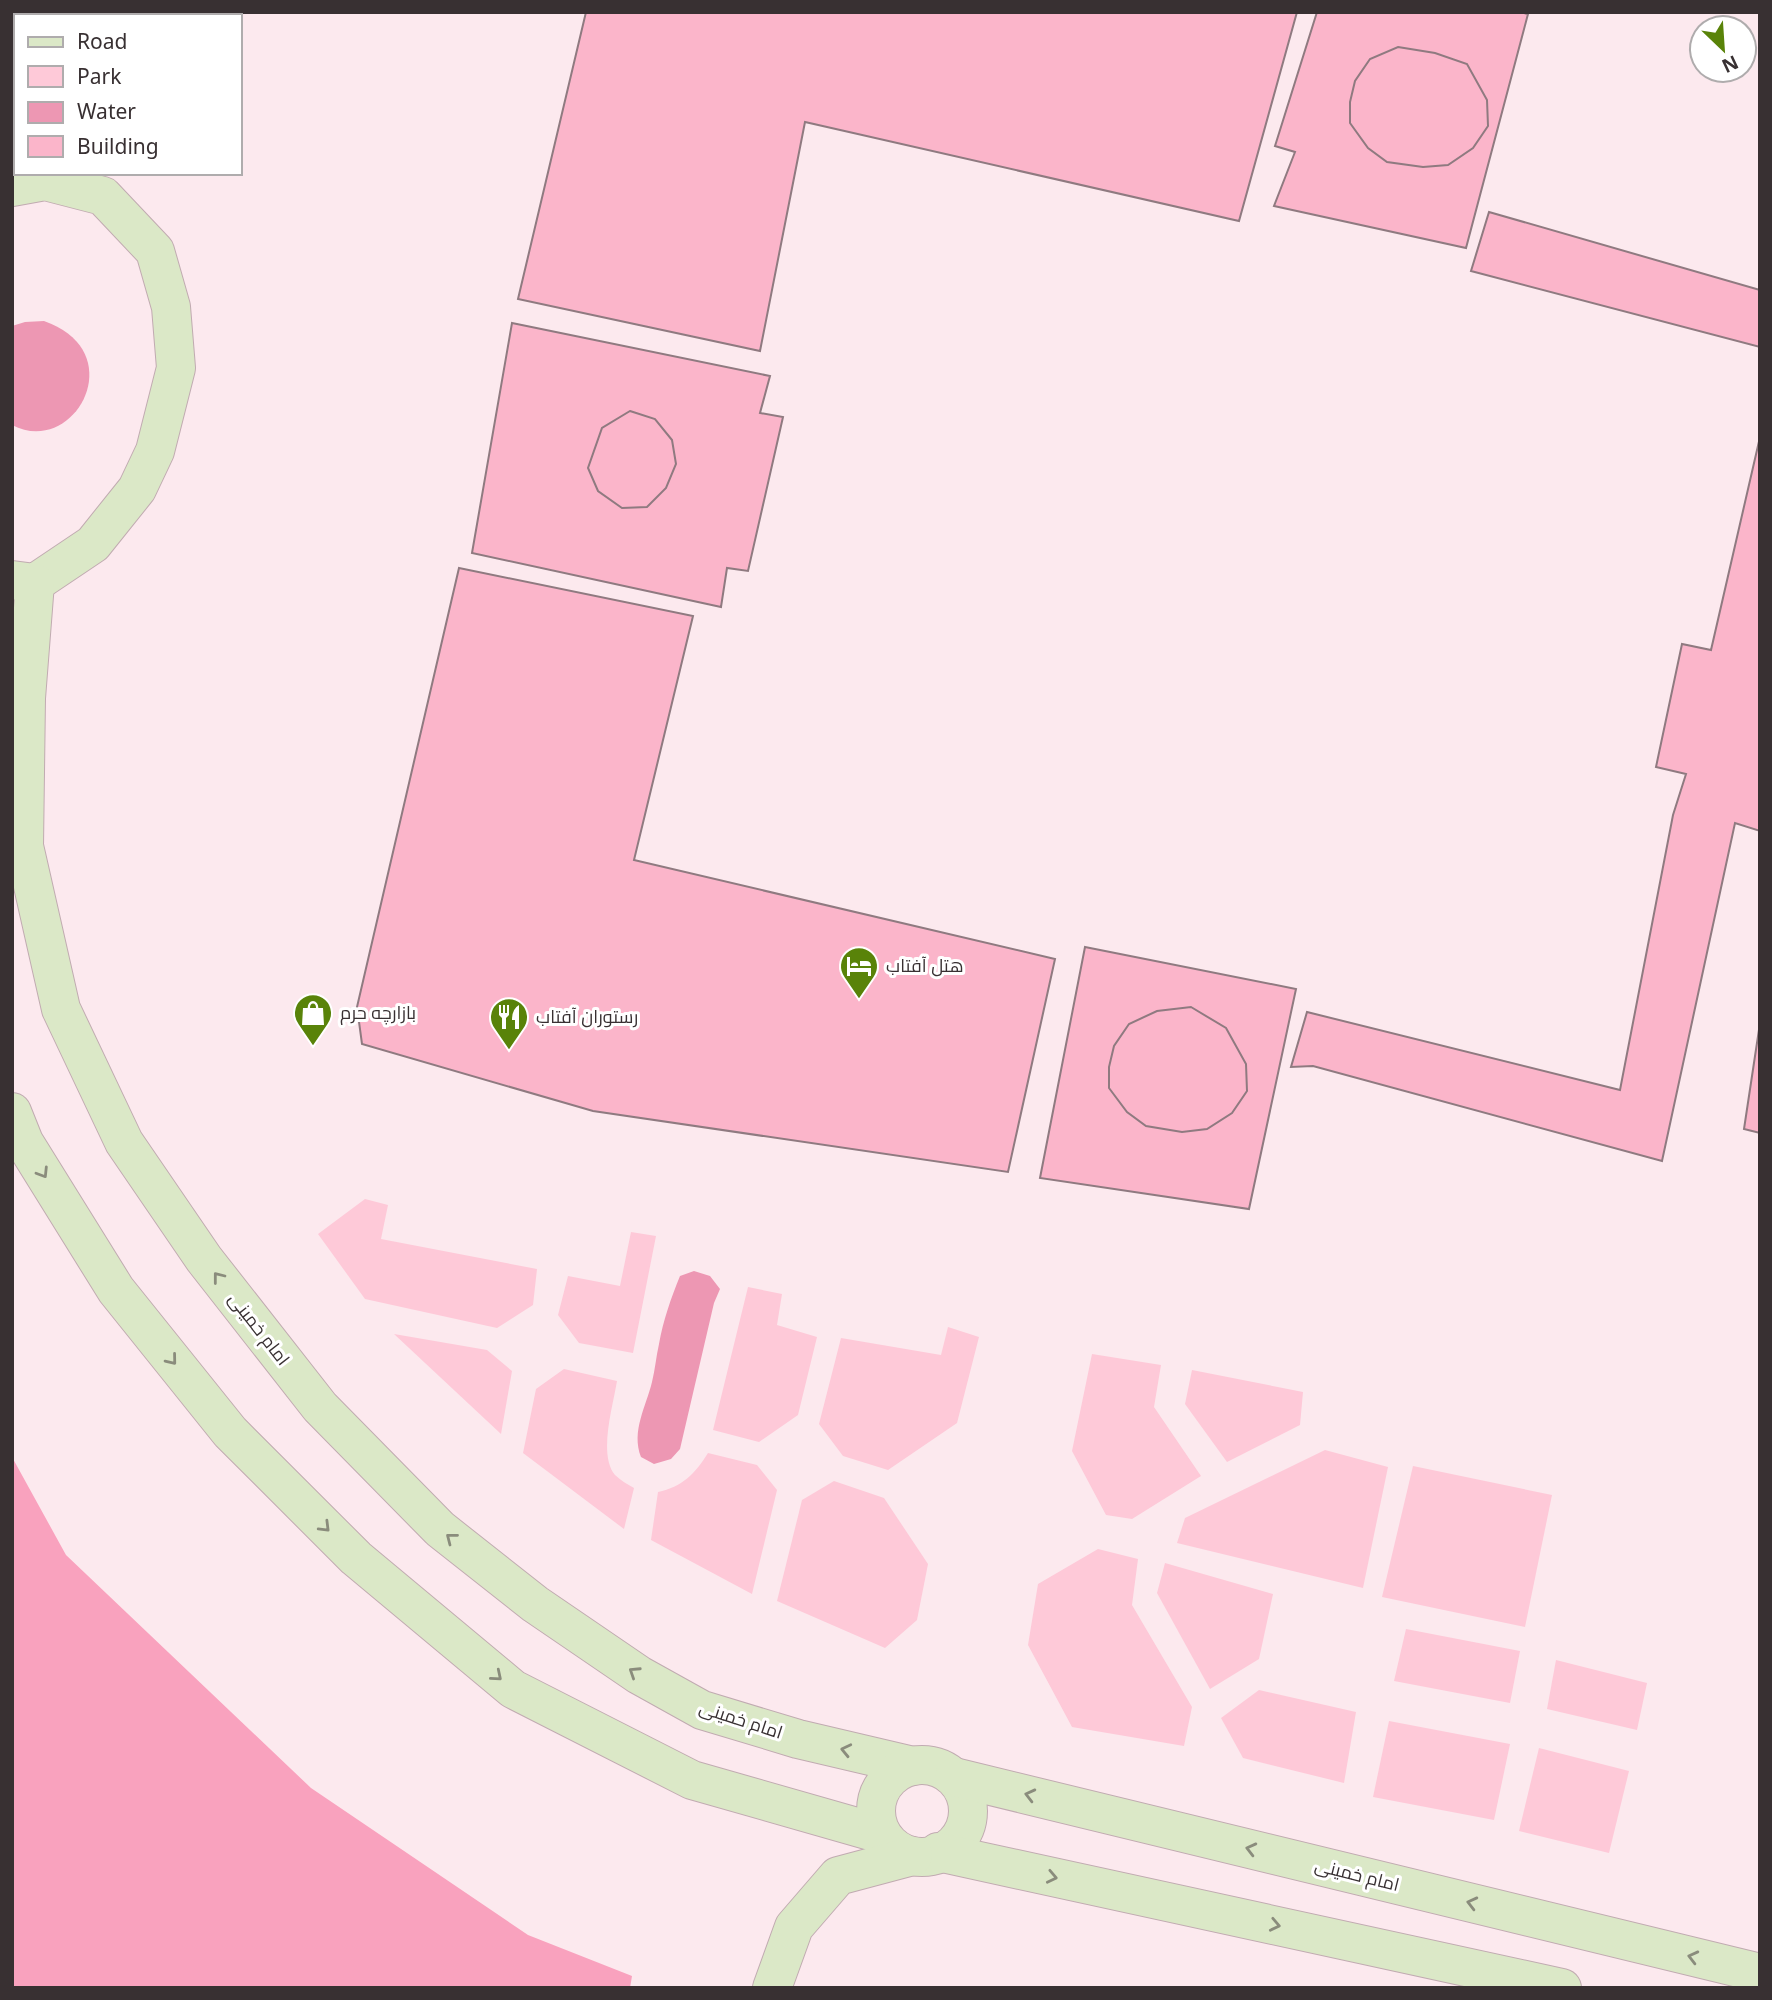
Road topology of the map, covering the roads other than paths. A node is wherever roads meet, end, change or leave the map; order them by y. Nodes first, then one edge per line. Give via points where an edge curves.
1 (109, 185) edge
2 (12, 187) edge
3 (23, 582) edge
4 (12, 1112) edge
5 (912, 1766) junction
6 (954, 1777) junction
7 (881, 1834) junction
8 (925, 1854) junction
9 (1760, 1973) edge
10 (772, 1988) edge
11 (1562, 1988) edge

1 - 2 street via 45,181
1 - 3 street via 155,251 171,307 176,368 155,451 137,489 93,544
5 -> 3 street, امام خمینی via 702,1710 639,1675 535,1604 440,1529 320,1407 204,1259 124,1142 61,1009 24,846
4 -> 7 street via 24,1142 116,1290 230,1433 356,1558 513,1689 692,1780
5 - 6 street via 941,1769
5 - 7 street via 900,1770 880,1791 876,1805
6 - 8 street via 967,1804 962,1834 952,1846
9 -> 6 street, امام خمینی
7 - 8 street via 900,1852
8 - 10 street via 838,1875 794,1927
8 -> 11 street

